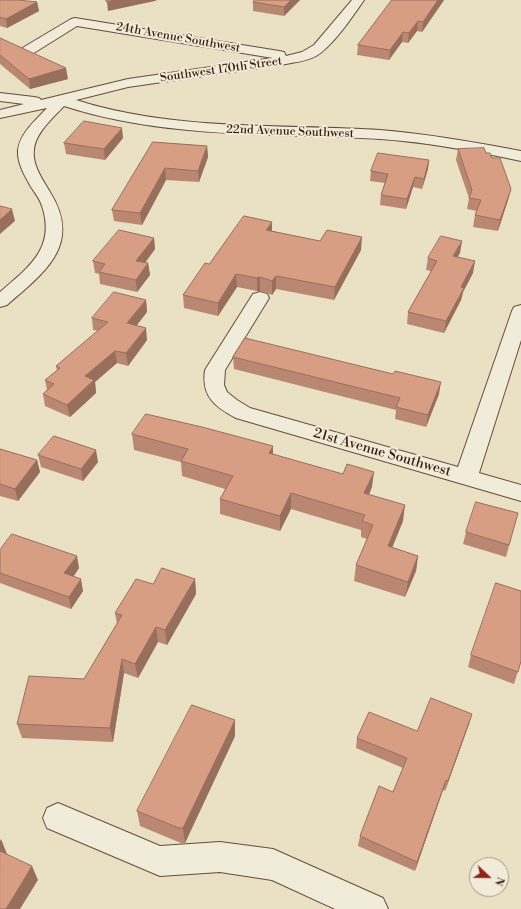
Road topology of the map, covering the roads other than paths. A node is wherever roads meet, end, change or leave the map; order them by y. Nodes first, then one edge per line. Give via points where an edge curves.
1 (358, 0) edge
2 (24, 53) edge
3 (296, 58) junction
4 (0, 97) edge
5 (61, 100) junction
6 (45, 104) junction
7 (0, 114) edge
8 (521, 156) edge
9 (260, 298) dead end
10 (0, 301) edge
11 (521, 311) edge
12 (466, 477) junction
13 (521, 493) edge
14 (58, 818) dead end
15 (372, 909) edge

1 - 3 street, Southwest 170th Street via 320,46 312,53
2 - 3 street, 24th Avenue Southwest via 70,23 84,22
3 - 5 street, Southwest 170th Street via 128,83
4 - 6 street
5 - 6 street, Southwest 170th Street
5 - 8 street, 22nd Avenue Southwest via 89,109 138,119 219,130 381,135 461,144
5 - 10 street via 30,137 26,150 27,163 50,205 54,226 52,244 45,259 34,272
6 - 7 street, Southwest 170th Street
9 - 12 street, 21st Avenue Southwest via 213,378 224,403 243,412
11 - 12 street
12 - 13 street, 21st Avenue Southwest
14 - 15 street via 160,861 220,856 273,865

